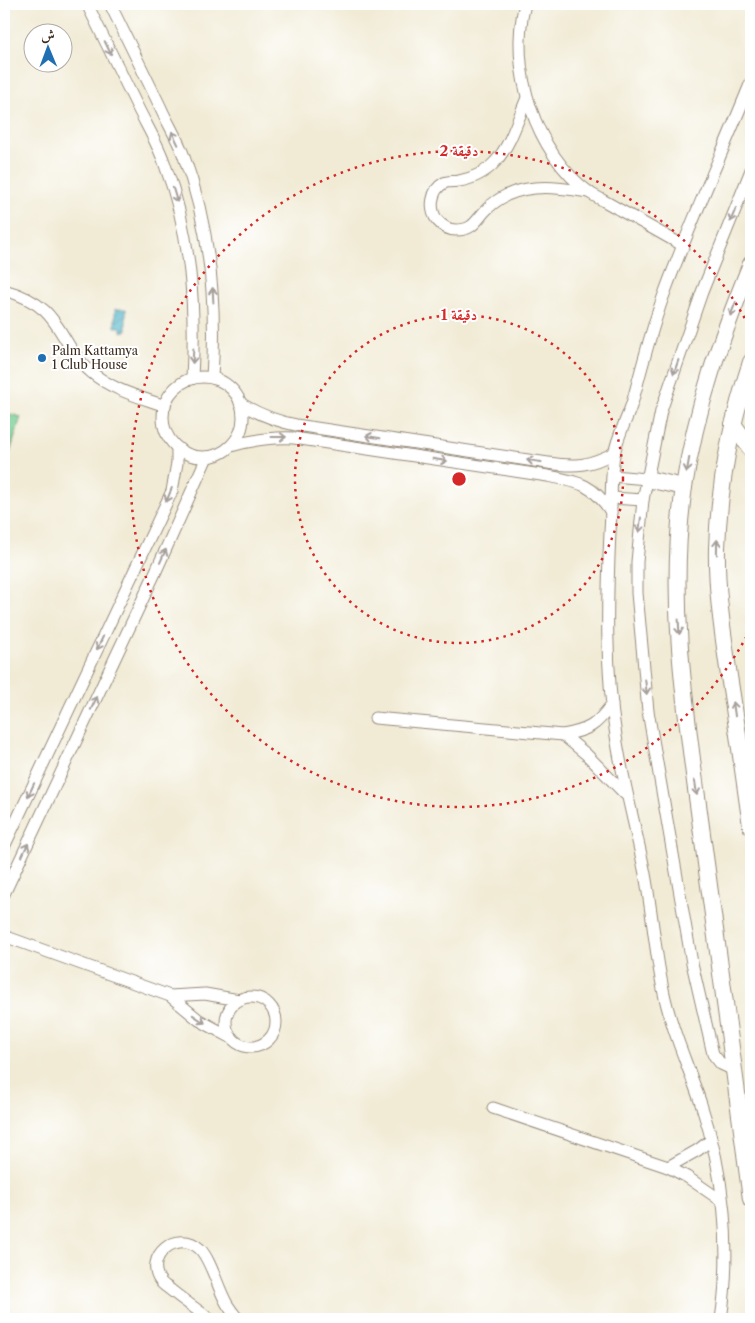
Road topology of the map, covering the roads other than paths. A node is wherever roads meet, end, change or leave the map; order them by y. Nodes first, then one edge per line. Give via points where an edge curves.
1 (87, 4) edge
2 (110, 4) edge
3 (525, 4) edge
4 (751, 82) edge
5 (527, 98) junction
6 (751, 170) edge
7 (589, 192) junction
8 (684, 246) junction
9 (751, 264) edge
10 (4, 290) edge
11 (751, 362) edge
12 (212, 378) junction
13 (192, 379) junction
14 (240, 403) junction
15 (164, 406) junction
16 (733, 424) junction
17 (231, 446) junction
18 (177, 448) junction
19 (751, 449) edge
20 (614, 453) junction
21 (207, 457) junction
22 (562, 465) junction
23 (613, 476) junction
24 (560, 478) junction
25 (647, 479) junction
26 (684, 487) junction
27 (612, 498) junction
28 (643, 500) junction
29 (611, 512) junction
30 (612, 704) junction
31 (375, 718) dead end
32 (563, 735) junction
33 (627, 796) junction
34 (751, 826) edge
35 (4, 847) edge
36 (4, 894) edge
37 (4, 936) edge
38 (170, 996) junction
39 (239, 1000) junction
40 (232, 1038) junction
41 (734, 1070) junction
42 (493, 1108) dead end
43 (711, 1140) junction
44 (668, 1167) junction
45 (751, 1199) edge
46 (722, 1201) junction
47 (209, 1319) edge
48 (238, 1319) edge
49 (721, 1319) edge

1 -> 13 street via 165,164 178,205 193,292
12 -> 2 street via 213,292 199,206 183,154
3 - 5 street via 519,47
4 - 8 street
5 - 7 street via 546,142 565,169
5 - 7 street via 506,147 495,162 480,174 444,183 435,192 432,203 434,215 441,225 452,230 464,230 506,195 526,188
6 -> 25 street via 702,292 661,411
7 - 8 street
8 - 20 street via 647,346 629,414
9 -> 26 street via 711,371
10 - 15 street via 24,296 45,311 68,347 90,372 104,382
11 - 16 street
12 - 13 street
12 - 14 street via 224,383
13 - 15 street via 175,389
14 - 17 street via 242,426
22 -> 14 street via 296,425 270,418
15 - 18 street via 165,429
16 - 19 street
34 -> 16 street via 719,604 717,549 720,499
17 - 21 street via 224,452
17 -> 24 street via 273,437 294,438
18 - 21 street via 191,455
18 -> 35 street via 172,491
20 - 22 street via 586,464
20 - 23 street
36 -> 21 street
22 - 24 street
23 - 25 street
23 - 27 street
24 - 29 street via 587,486
25 - 26 street
25 - 28 street
26 -> 41 street via 678,583 683,689
27 - 28 street
27 - 29 street
28 -> 41 street via 637,554 637,593 648,711 692,963 711,1048 721,1064
29 - 30 street via 607,639
30 - 32 street via 600,720 583,731
30 - 33 street
31 - 32 street
32 - 33 street
33 - 43 street via 647,889 663,991
37 - 38 street
38 - 39 street via 205,994
38 -> 40 street via 199,1020
39 - 40 street via 226,1017
39 - 40 street via 249,997 264,1001 274,1014 274,1031 258,1046 246,1046
41 - 45 street
42 - 44 street
43 - 44 street
43 - 46 street
44 - 46 street
46 - 49 street via 726,1256
47 - 48 street via 161,1282 156,1272 156,1261 161,1250 170,1244 192,1243 201,1250 226,1304

